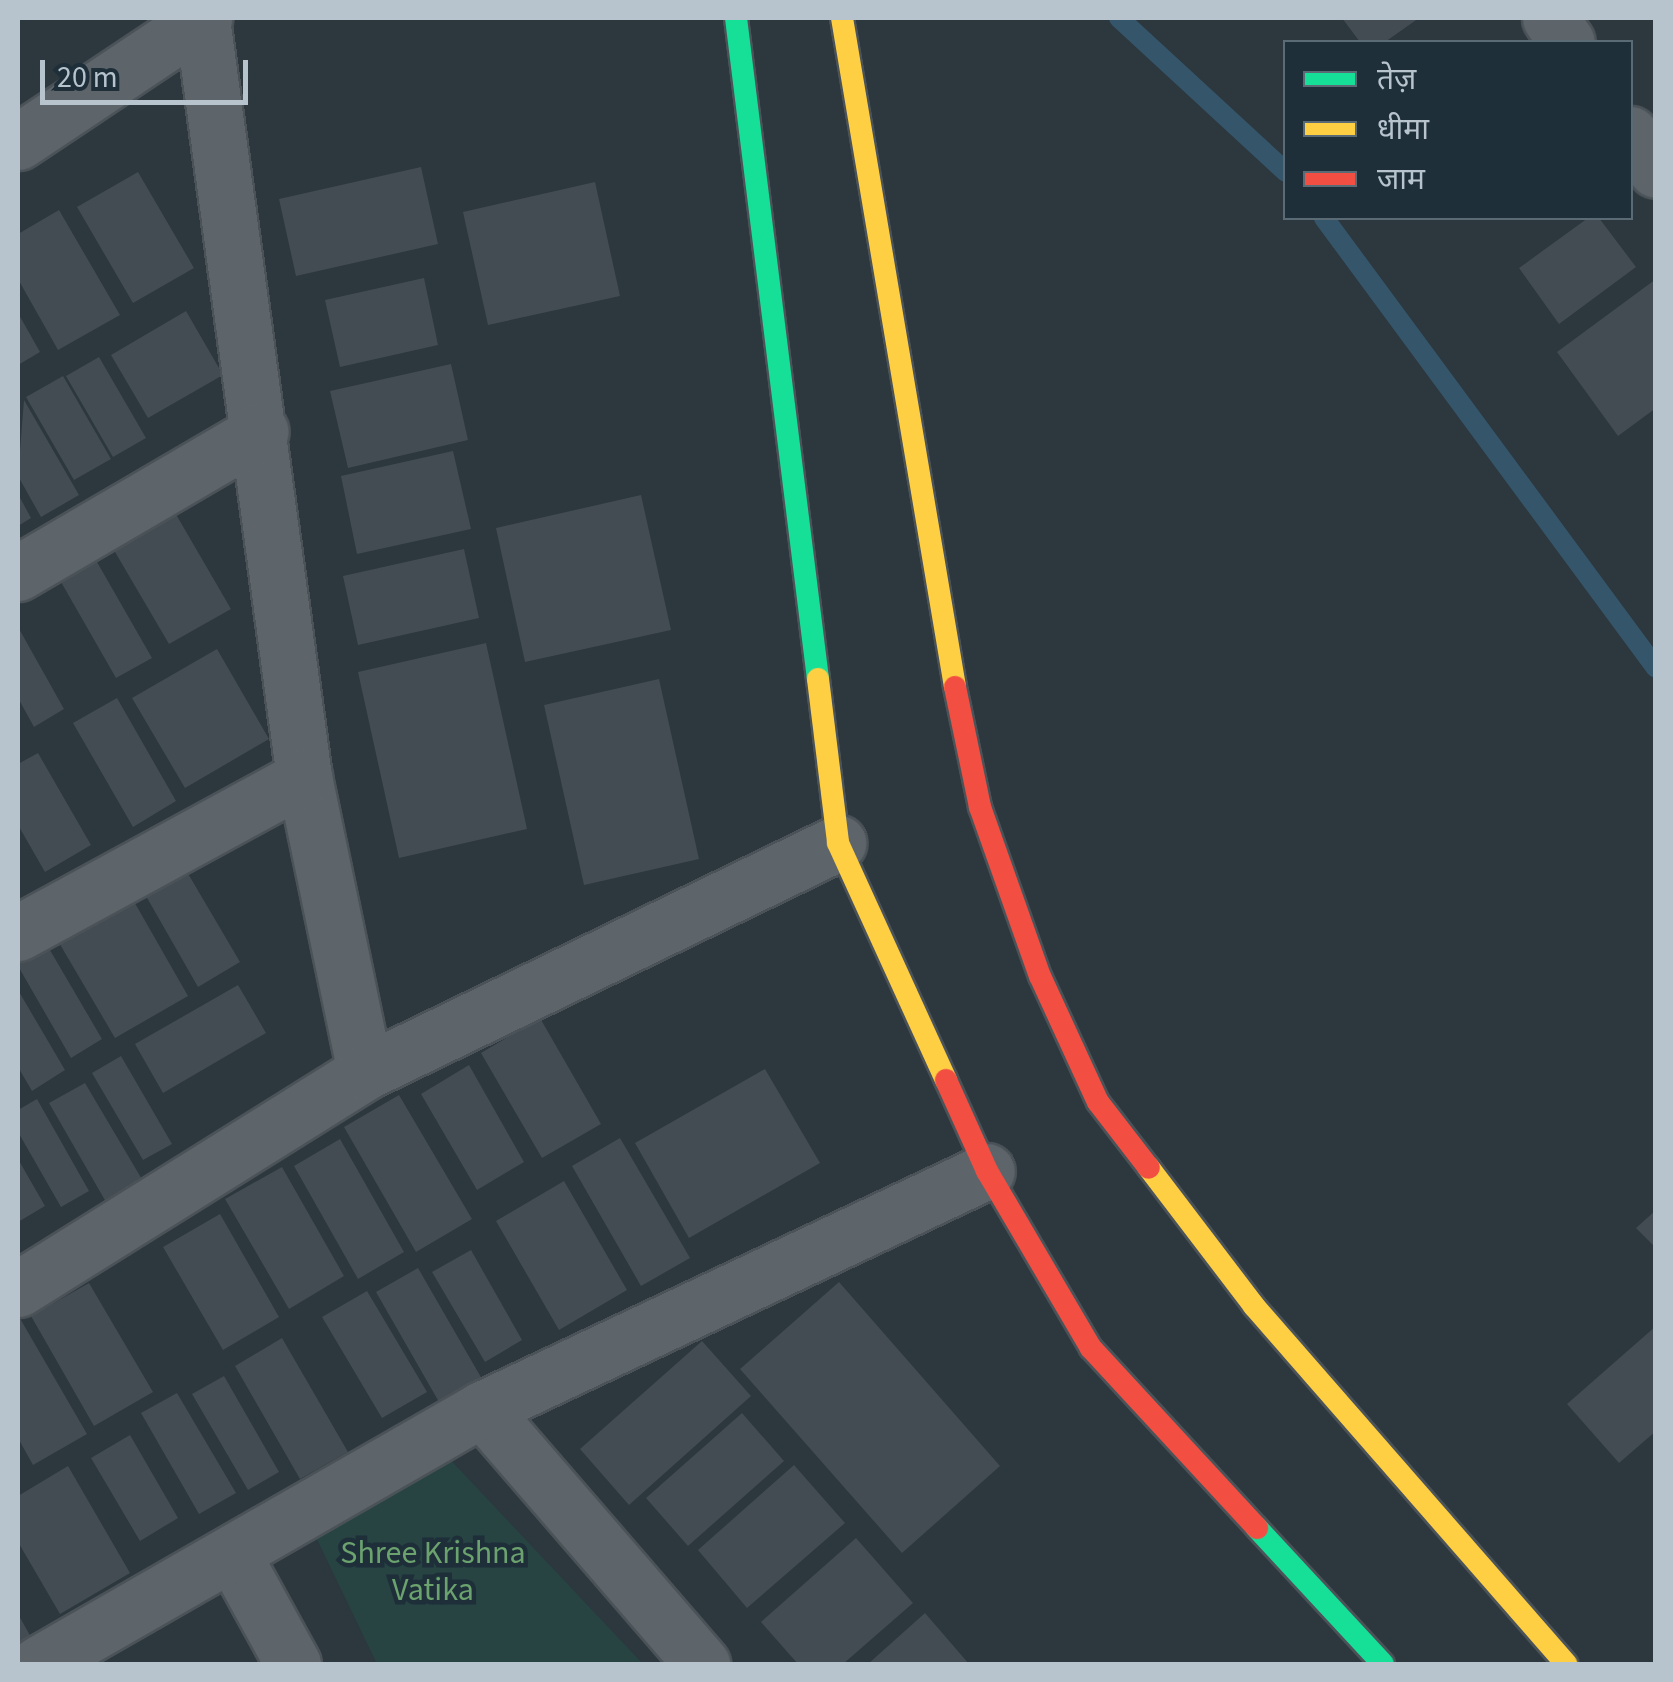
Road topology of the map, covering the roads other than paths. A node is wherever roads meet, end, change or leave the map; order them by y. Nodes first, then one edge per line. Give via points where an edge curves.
1 (203, 18) edge
2 (736, 18) edge
3 (842, 18) edge
4 (1550, 18) edge
5 (1566, 40) edge
6 (1633, 138) edge
7 (18, 142) edge
8 (1656, 170) edge
9 (261, 431) junction
10 (18, 573) edge
11 (304, 777) junction
12 (838, 843) junction
13 (18, 933) edge
14 (365, 1072) junction
15 (987, 1171) junction
16 (18, 1288) edge
17 (482, 1409) junction
18 (232, 1552) junction
19 (38, 1664) edge
20 (294, 1664) edge
21 (702, 1664) edge
22 (1382, 1664) edge
23 (1566, 1664) edge

1 - 7 street
1 - 9 street
2 - 12 main road
3 - 23 main road via 934,588 980,807 1040,976 1098,1102 1254,1306
4 - 5 street
6 - 8 street
9 - 10 street
9 - 11 street
11 - 13 street
11 - 14 street
12 - 14 street
12 - 15 main road
14 - 16 street
15 - 17 street
15 - 22 main road via 1091,1348
17 - 18 street
17 - 21 street
18 - 19 street
18 - 20 street

